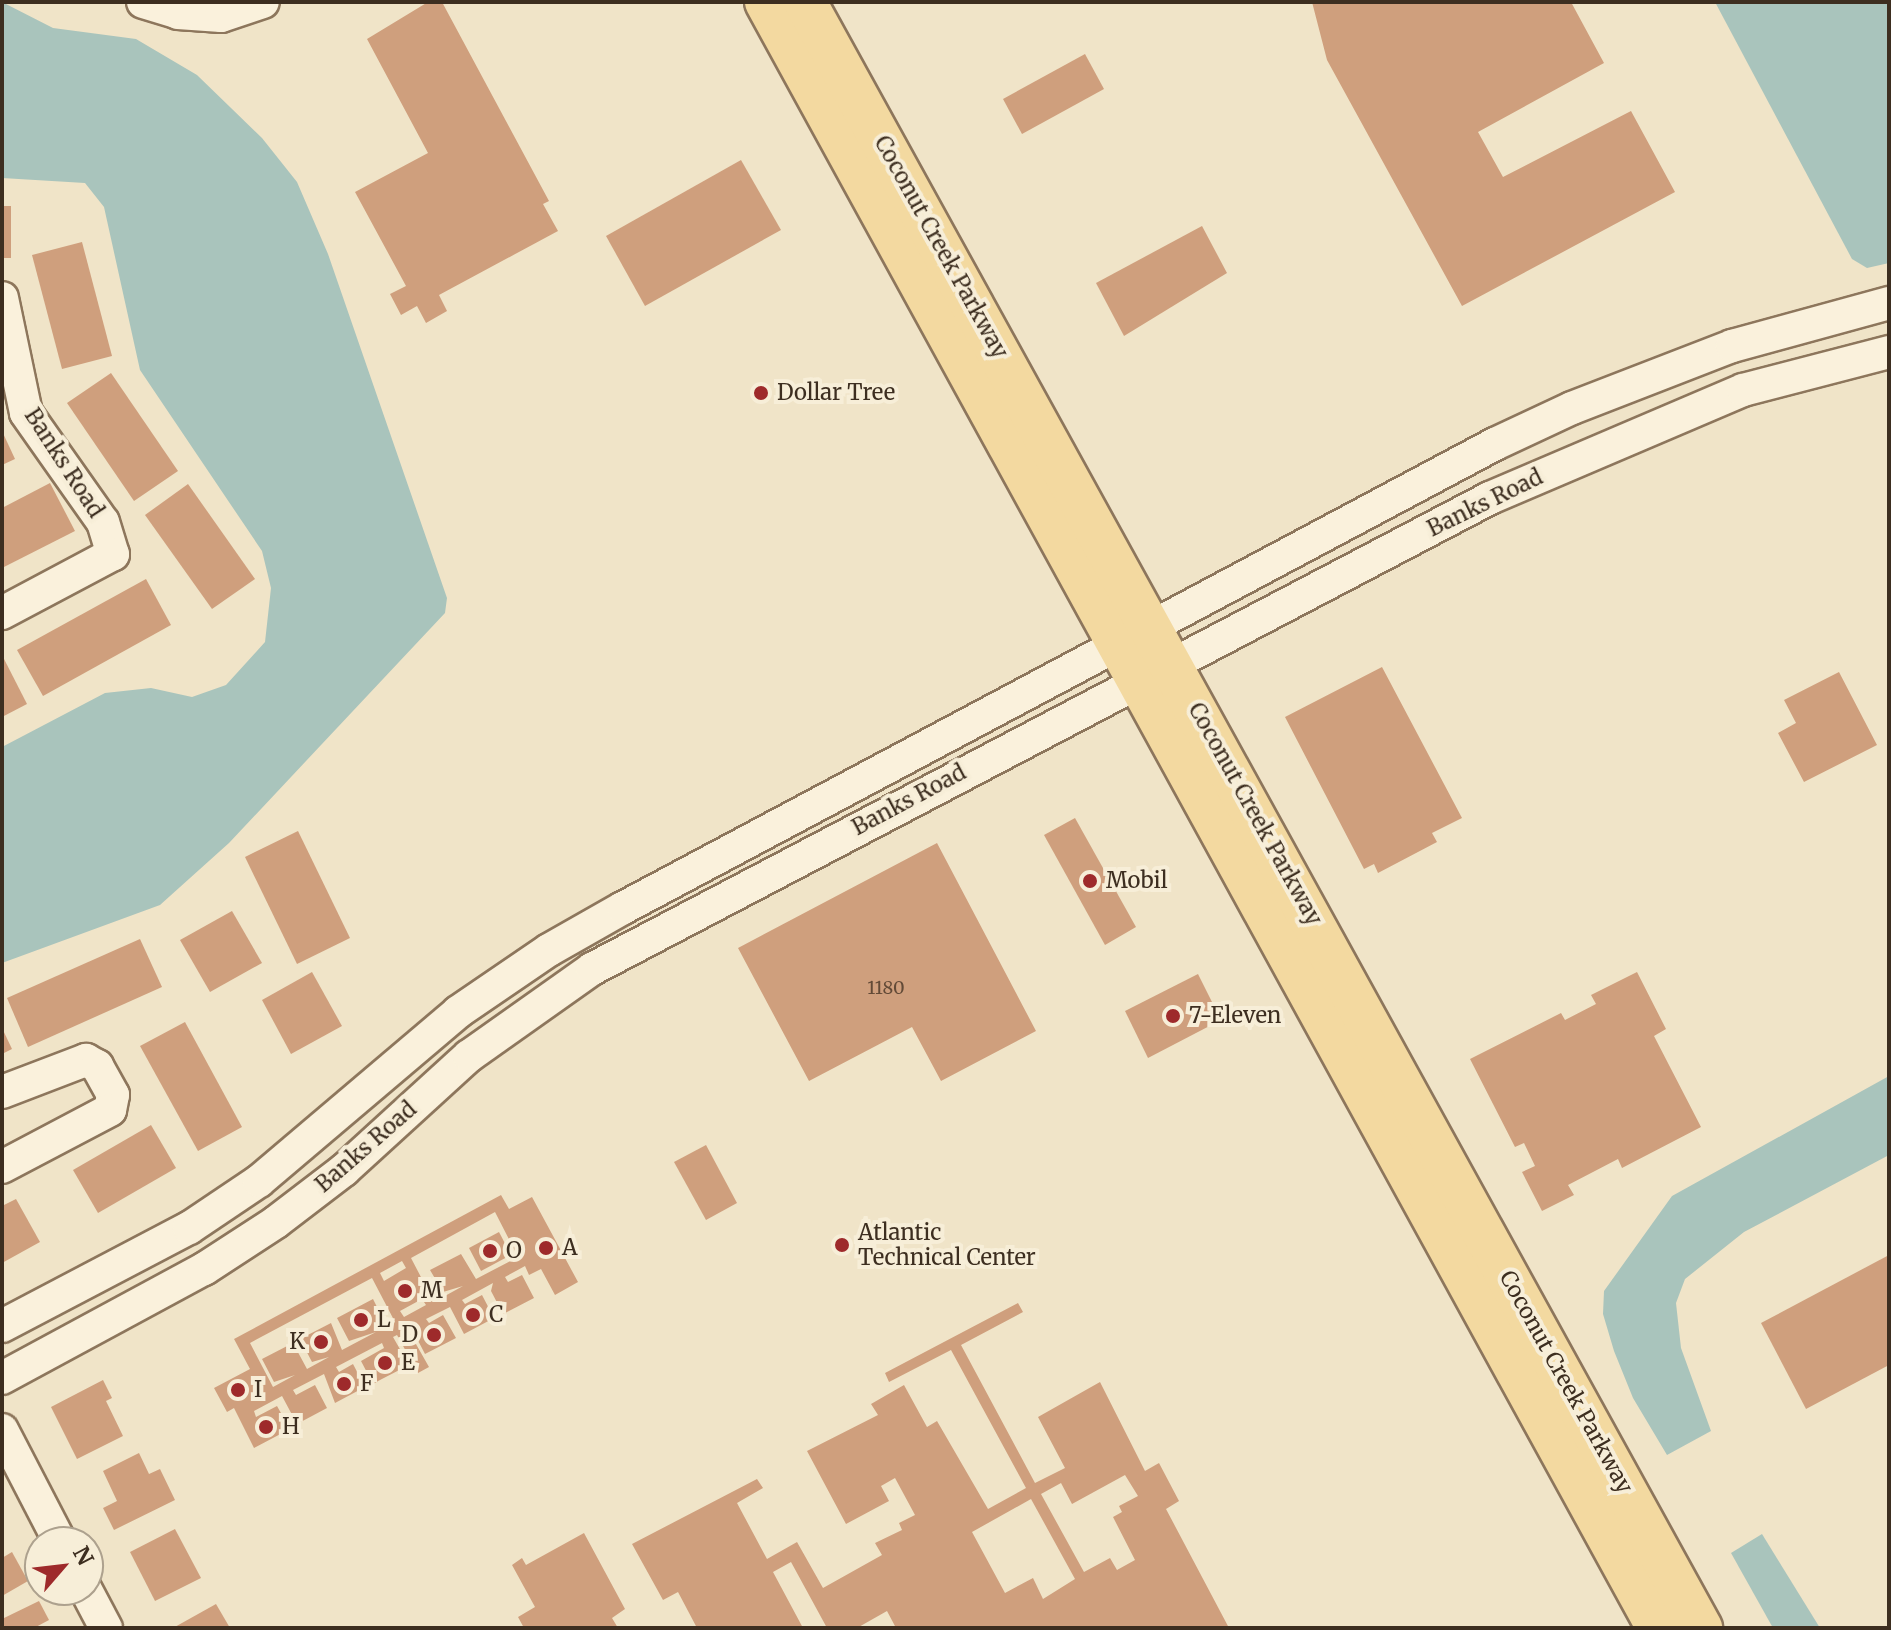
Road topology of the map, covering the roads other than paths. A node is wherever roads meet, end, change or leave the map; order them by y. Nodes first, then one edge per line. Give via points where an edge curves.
1 (143, 2) edge
2 (263, 2) edge
3 (766, 2) edge
4 (805, 2) edge
5 (2, 298) edge
6 (1889, 303) edge
7 (1889, 352) edge
8 (2, 613) edge
9 (1144, 655) junction
10 (2, 1092) edge
11 (2, 1167) edge
12 (2, 1326) edge
13 (2, 1378) edge
14 (2, 1430) edge
15 (52, 1526) edge
16 (94, 1606) edge
17 (106, 1628) edge
18 (1658, 1628) edge
19 (1701, 1628) edge

1 - 2 street via 178,13 221,16
3 - 9 main road, Coconut Creek Parkway
4 - 9 main road, Coconut Creek Parkway
5 - 8 street, Banks Road via 26,413 103,522 113,554
6 - 9 street, Banks Road via 1732,346 1572,408
7 - 9 street, Banks Road via 1743,390
9 - 12 street, Banks Road via 549,950 458,1012 259,1181 189,1228
9 - 13 street, Banks Road via 592,969 469,1056 344,1170 276,1222 204,1269
9 - 18 main road, Coconut Creek Parkway
9 - 19 main road, Coconut Creek Parkway
10 - 11 street via 86,1060 97,1066 113,1095 110,1110
14 - 15 street
16 - 17 street

